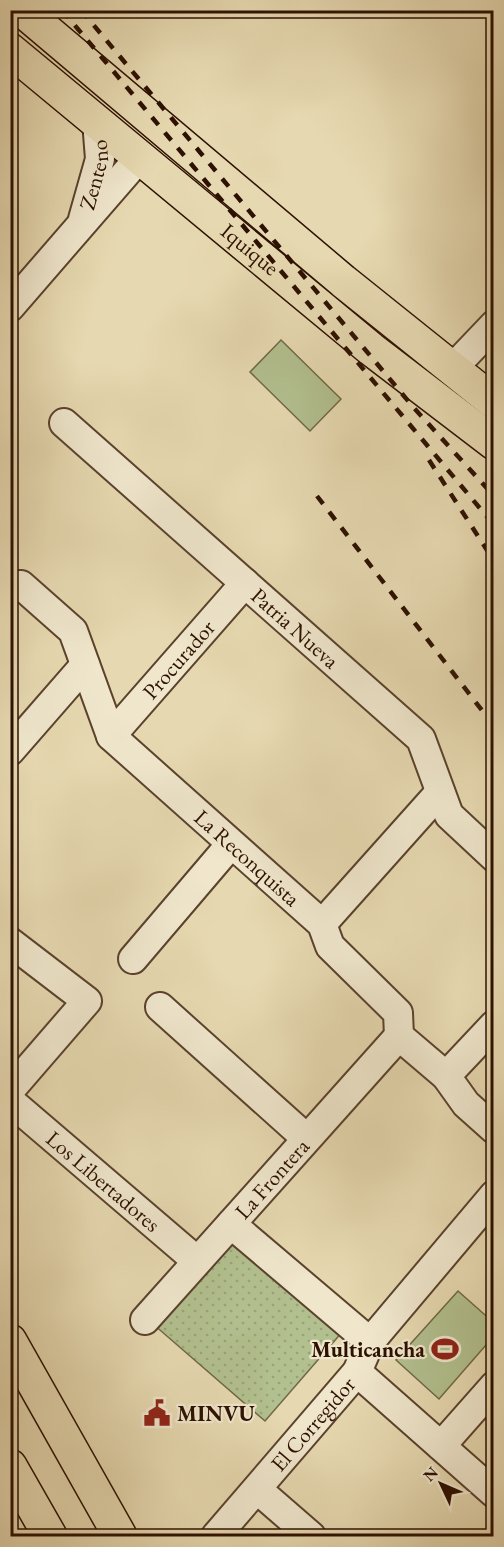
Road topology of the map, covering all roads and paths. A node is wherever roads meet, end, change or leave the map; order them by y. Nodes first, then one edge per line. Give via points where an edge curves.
1 (22, 10) edge
2 (66, 48) junction
3 (10, 50) edge
4 (97, 121) junction
5 (140, 157) junction
6 (81, 226) junction
7 (10, 307) edge
8 (494, 325) edge
9 (371, 349) junction
10 (452, 369) junction
11 (494, 402) edge
12 (64, 423) dead end
13 (494, 443) edge
14 (245, 583) junction
15 (10, 586) edge
16 (85, 665) junction
17 (111, 736) junction
18 (10, 751) edge
19 (440, 792) junction
20 (231, 844) junction
21 (494, 857) edge
22 (322, 924) junction
23 (10, 942) edge
24 (133, 959) dead end
25 (160, 1007) dead end
26 (494, 1025) edge
27 (399, 1036) junction
28 (446, 1076) junction
29 (10, 1090) edge
30 (10, 1101) edge
31 (494, 1129) edge
32 (306, 1138) junction
33 (494, 1195) edge
34 (231, 1224) junction
35 (198, 1261) junction
36 (145, 1320) dead end
37 (10, 1341) edge
38 (370, 1342) junction
39 (357, 1372) junction
40 (494, 1386) edge
41 (441, 1446) junction
42 (10, 1467) edge
43 (258, 1490) junction
44 (494, 1493) edge
45 (50, 1536) edge
46 (120, 1536) edge
47 (216, 1536) edge
48 (310, 1536) edge

1 - 2 main road, Iquique
2 - 4 main road via 93,94
2 - 10 main road, Iquique
3 - 4 main road, Iquique
4 - 5 main road, Iquique
4 - 6 street, Zenteno via 100,159
5 - 6 street, Zenteno
5 - 9 main road, Iquique
6 - 7 street, Zenteno
8 - 10 street
9 - 10 main road via 402,364
9 - 13 main road, Iquique
10 - 11 main road, Iquique
12 - 14 street, Patria Nueva
14 - 17 street, Procurador
14 - 19 street, Patria Nueva via 421,739
15 - 16 street, La Reconquista via 21,585 73,631
16 - 17 street, La Reconquista
16 - 18 street
17 - 20 street, La Reconquista
19 - 21 street, Patria Nueva via 449,814
19 - 22 street
20 - 22 street, La Reconquista
20 - 24 street
22 - 27 street, La Reconquista via 330,946 398,1013
23 - 29 street via 87,1001
25 - 32 street
26 - 28 street
27 - 28 street
27 - 32 street, La Frontera
28 - 31 street via 466,1104
30 - 35 street, Los Libertadores
32 - 34 street, La Frontera
33 - 38 street, El Corregidor
34 - 35 street, La Frontera
34 - 38 street
35 - 36 street, La Frontera
37 - 46 main road
38 - 39 street, El Corregidor
39 - 41 street
39 - 43 street, El Corregidor
40 - 41 street
41 - 44 street
42 - 45 main road
43 - 47 street, El Corregidor
43 - 48 street

